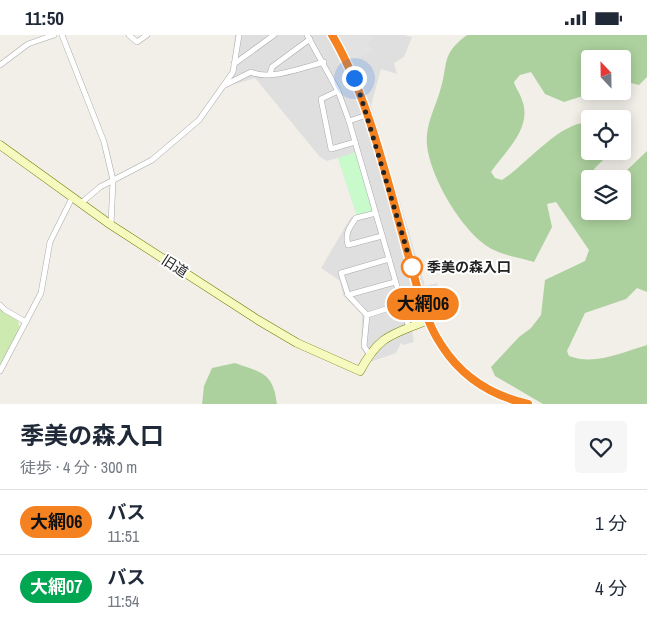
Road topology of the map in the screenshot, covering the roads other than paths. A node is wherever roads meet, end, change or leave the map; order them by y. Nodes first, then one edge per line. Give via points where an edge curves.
1 (54, 35) edge
2 (62, 35) edge
3 (129, 35) edge
4 (146, 35) edge
5 (239, 35) edge
6 (274, 35) edge
7 (332, 35) edge
8 (308, 37) edge
9 (324, 62) junction
10 (234, 64) junction
11 (0, 65) edge
12 (270, 74) junction
13 (232, 78) junction
14 (338, 91) junction
15 (367, 115) junction
16 (349, 121) junction
17 (355, 142) junction
18 (0, 145) edge
19 (113, 179) junction
20 (72, 198) junction
21 (80, 204) junction
22 (376, 213) junction
23 (111, 225) junction
24 (382, 236) junction
25 (389, 259) junction
26 (395, 282) junction
27 (348, 295) junction
28 (402, 304) junction
29 (0, 305) edge
30 (449, 309) dead end
31 (367, 315) junction
32 (428, 320) junction
33 (26, 322) junction
34 (409, 328) junction
35 (369, 354) junction
36 (0, 371) edge
37 (528, 404) edge

1 - 11 street via 28,44
2 - 19 street via 96,120
3 - 4 street via 137,42
5 - 10 street
6 - 10 street
7 - 15 main road via 354,78
8 - 9 street
8 - 12 street via 272,67
9 - 12 street
9 - 14 street
10 - 13 street
12 - 13 street via 260,75 252,71
13 - 19 street via 199,120 184,133 152,160
14 - 16 street
14 - 17 street via 321,99 330,149
15 - 16 street
15 - 32 main road
16 - 17 street
17 - 22 street
18 - 20 street, 旧道
19 - 21 street
19 - 23 street
20 - 21 street, 旧道
20 - 33 street via 50,242 41,293
21 - 23 street, 旧道
22 - 24 street
22 - 24 street via 356,218 346,237 348,245
23 - 35 street, 旧道 via 297,343 360,371
24 - 25 street
25 - 26 street
25 - 27 street via 341,273
26 - 27 street
26 - 28 street
27 - 31 street
28 - 31 street
28 - 34 street
29 - 33 street
30 - 32 street
31 - 35 street via 364,346
32 - 34 street
32 - 37 main road via 442,347 470,378 496,394
33 - 36 street
34 - 35 street via 383,339

